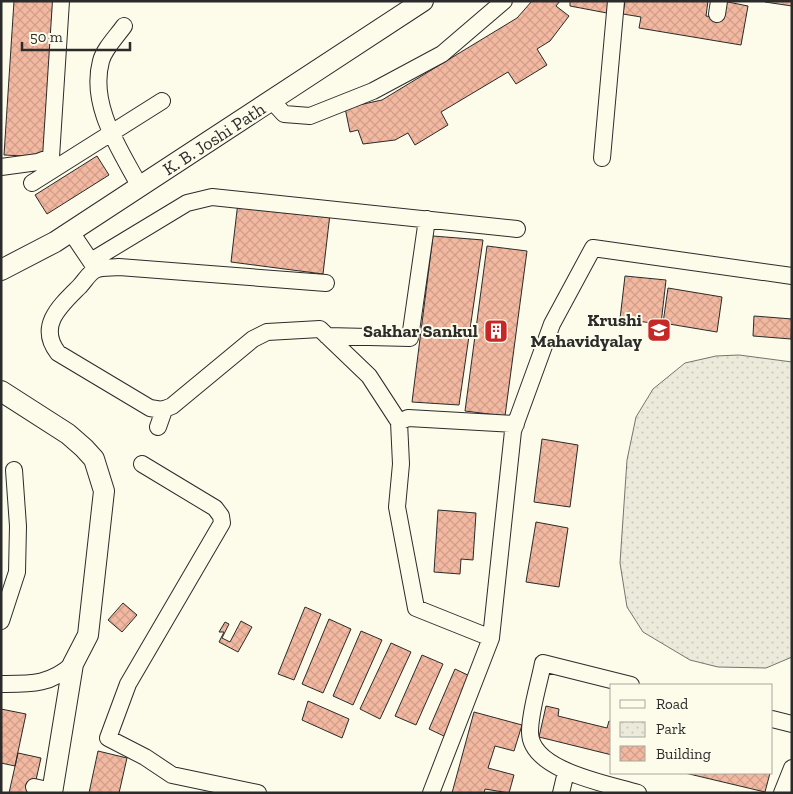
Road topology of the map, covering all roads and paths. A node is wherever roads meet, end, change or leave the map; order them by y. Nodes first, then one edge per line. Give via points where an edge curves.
1 (61, 1) edge
2 (423, 1) edge
3 (504, 1) edge
4 (616, 1) edge
5 (124, 26) dead end
6 (272, 100) junction
7 (162, 101) dead end
8 (111, 132) junction
9 (602, 158) dead end
10 (1, 167) edge
11 (32, 183) dead end
12 (140, 187) junction
13 (427, 220) junction
14 (517, 229) dead end
15 (71, 232) junction
16 (5, 263) edge
17 (93, 265) junction
18 (792, 276) edge
19 (326, 283) dead end
20 (327, 336) junction
21 (1, 391) edge
22 (164, 410) junction
23 (399, 422) junction
24 (516, 424) junction
25 (158, 427) dead end
26 (142, 464) dead end
27 (14, 470) dead end
28 (1, 620) edge
29 (491, 638) junction
30 (73, 664) junction
31 (1, 684) edge
32 (627, 684) edge
33 (773, 719) edge
34 (792, 724) edge
35 (792, 768) edge
36 (566, 772) junction
37 (46, 790) edge
38 (258, 793) edge
39 (431, 793) edge
40 (561, 793) edge
41 (638, 793) edge
42 (782, 793) edge

1 - 10 lane via 52,157
2 - 6 main road, K. B. Joshi Path
3 - 6 lane via 442,54 373,90 310,116 284,114
4 - 9 lane
5 - 8 lane via 101,59 97,84 104,117
6 - 12 main road, K. B. Joshi Path
7 - 8 lane
8 - 11 lane
8 - 12 lane
12 - 15 main road, K. B. Joshi Path
13 - 14 lane
13 - 17 lane via 212,197 187,203
13 - 20 lane via 410,338
15 - 16 main road, K. B. Joshi Path
15 - 17 lane
17 - 19 lane
17 - 22 lane via 51,320 51,344 58,353 150,408
18 - 24 lane via 593,248 552,324
20 - 22 lane via 320,329 267,332 252,339
20 - 23 lane via 369,376
21 - 30 main road via 73,439 94,459 100,472 104,491 88,635
22 - 25 lane
23 - 24 lane via 408,418
23 - 29 lane via 402,464 397,507 416,608
24 - 29 lane
26 - 38 lane via 215,508 222,523 128,684 108,738 145,756 172,775
27 - 28 lane via 17,572
29 - 39 lane
30 - 31 lane via 50,680
30 - 37 main road
32 - 36 lane via 543,663 530,732 532,745 540,756
33 - 34 lane
35 - 42 lane
36 - 40 lane
36 - 41 lane

